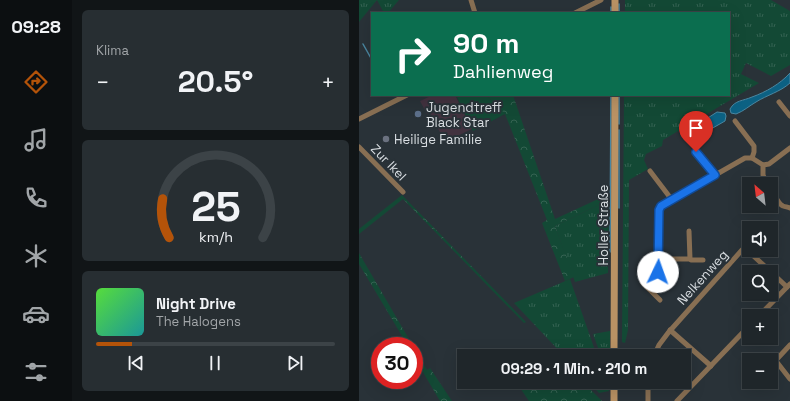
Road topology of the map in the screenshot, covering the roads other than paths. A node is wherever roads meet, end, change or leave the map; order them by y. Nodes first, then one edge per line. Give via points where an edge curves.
1 (471, 0) edge
2 (601, 0) edge
3 (615, 0) edge
4 (475, 12) edge
5 (577, 12) edge
6 (615, 12) edge
7 (405, 96) edge
8 (615, 96) edge
9 (779, 102) dead end
10 (790, 116) edge
11 (359, 119) edge
12 (735, 121) dead end
13 (359, 147) edge
14 (790, 148) edge
15 (696, 152) dead end
16 (752, 158) junction
17 (763, 165) junction
18 (650, 171) dead end
19 (715, 175) junction
20 (764, 177) edge
21 (403, 192) dead end
22 (672, 200) junction
23 (778, 201) edge
24 (790, 208) edge
25 (689, 231) dead end
26 (659, 259) junction
27 (690, 259) junction
28 (703, 260) dead end
29 (763, 265) edge
30 (658, 272) junction
31 (778, 277) edge
32 (788, 285) edge
33 (649, 289) junction
34 (660, 300) dead end
35 (766, 309) edge
36 (671, 330) junction
37 (742, 333) edge
38 (790, 345) edge
39 (614, 349) edge
40 (658, 349) edge
41 (711, 366) junction
42 (790, 379) edge
43 (614, 389) edge
44 (648, 389) edge
45 (614, 401) edge
46 (648, 401) edge
47 (677, 401) edge

1 - 4 street
2 - 5 street
3 - 6 street
7 - 11 street
8 - 39 street, Holler Straße
9 - 10 street
12 - 16 street via 754,146
13 - 21 street, Zur Ikel
14 - 17 street via 769,164
15 - 19 street
16 - 17 street
16 - 19 street via 745,158
17 - 20 street
18 - 22 street
19 - 22 street
22 - 26 street via 659,210
23 - 24 street via 782,206
25 - 27 street
26 - 27 street
26 - 30 street
27 - 28 street
29 - 36 street, Nelkenweg via 746,249 742,250
30 - 33 street via 658,280
30 - 33 street via 643,283
31 - 32 street, Nelkenweg
32 - 35 street
33 - 34 street
36 - 40 street, Nelkenweg
36 - 41 street
37 - 41 street
38 - 42 street via 776,361
41 - 47 street
43 - 45 street
44 - 46 street

